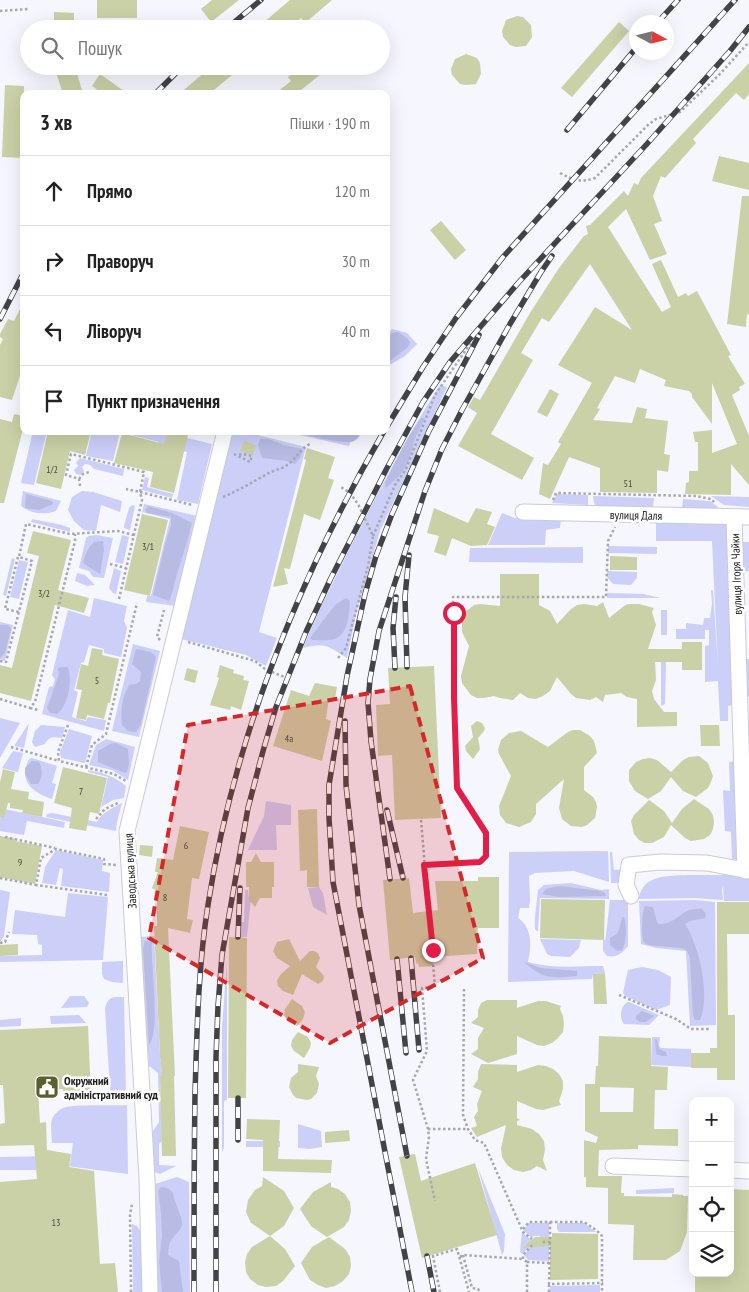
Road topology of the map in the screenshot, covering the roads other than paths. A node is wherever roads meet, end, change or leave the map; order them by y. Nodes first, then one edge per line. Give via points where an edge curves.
1 (224, 435) edge
2 (523, 512) dead end
3 (742, 517) edge
4 (747, 871) edge
5 (631, 896) dead end
6 (613, 1166) dead end
7 (689, 1169) edge
8 (734, 1170) edge
9 (749, 1171) edge
10 (150, 1292) edge

1 - 10 street, Заводська вулиця via 127,831 147,1179
2 - 3 street, вулиця Даля
3 - 4 street, вулиця Ігоря Чайки
4 - 5 street via 707,862 629,865 626,886
6 - 7 street
8 - 9 street

